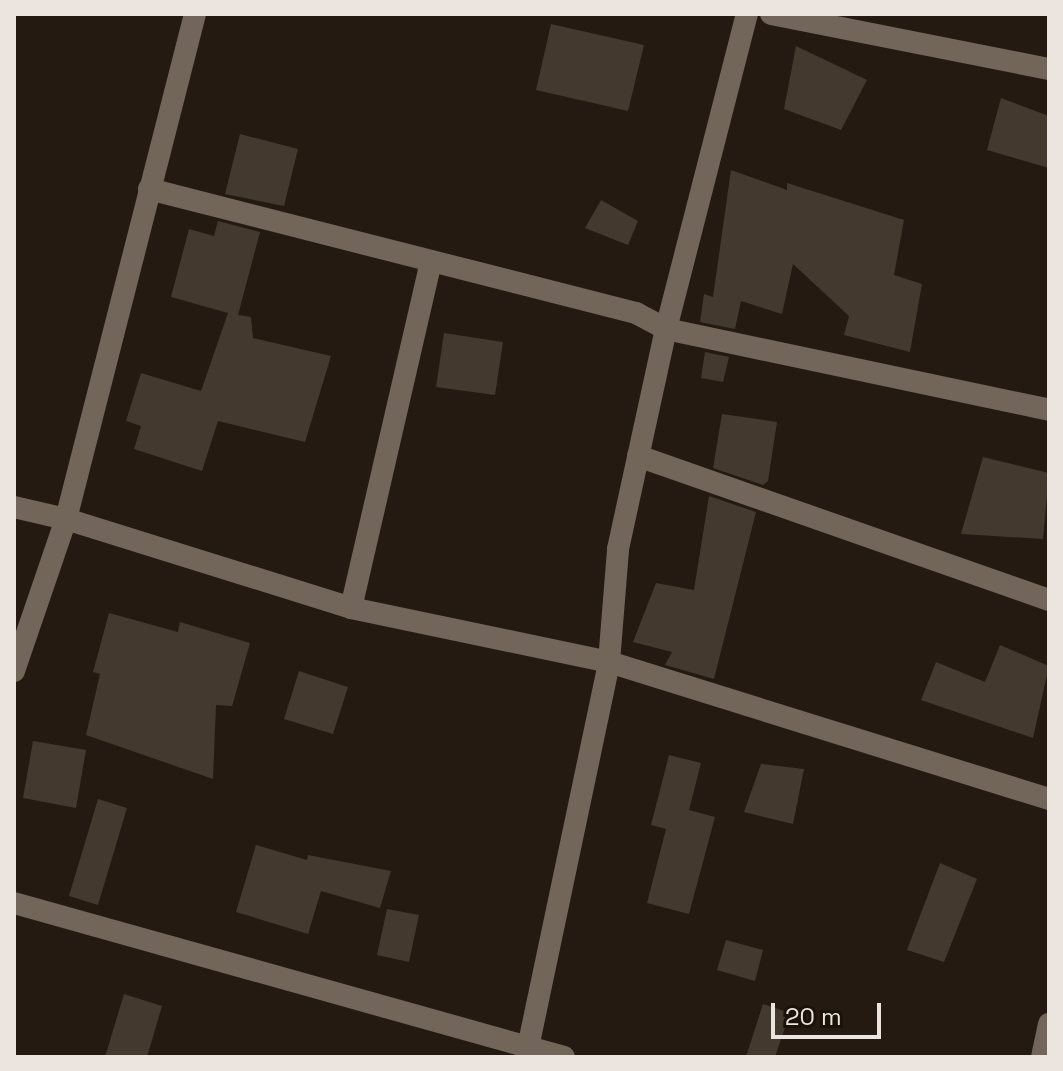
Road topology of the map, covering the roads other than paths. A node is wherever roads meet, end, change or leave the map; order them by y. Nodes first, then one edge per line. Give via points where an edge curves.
1 (195, 14) edge
2 (747, 14) edge
3 (771, 14) edge
4 (1049, 69) edge
5 (149, 189) junction
6 (431, 261) junction
7 (666, 329) junction
8 (1049, 410) edge
9 (638, 456) junction
10 (14, 507) edge
11 (66, 519) junction
12 (1049, 600) edge
13 (351, 608) junction
14 (609, 662) junction
15 (14, 671) edge
16 (1049, 799) edge
17 (14, 903) edge
18 (527, 1052) edge
19 (564, 1057) edge

1 - 5 street
2 - 7 street
3 - 4 street
5 - 6 street
5 - 11 street
6 - 7 street via 636,313
6 - 13 street
7 - 8 street
7 - 9 street
9 - 12 street
9 - 14 street via 611,592
10 - 11 street
11 - 13 street
11 - 15 street
13 - 14 street
14 - 16 street
14 - 18 street
17 - 18 street
18 - 19 street

